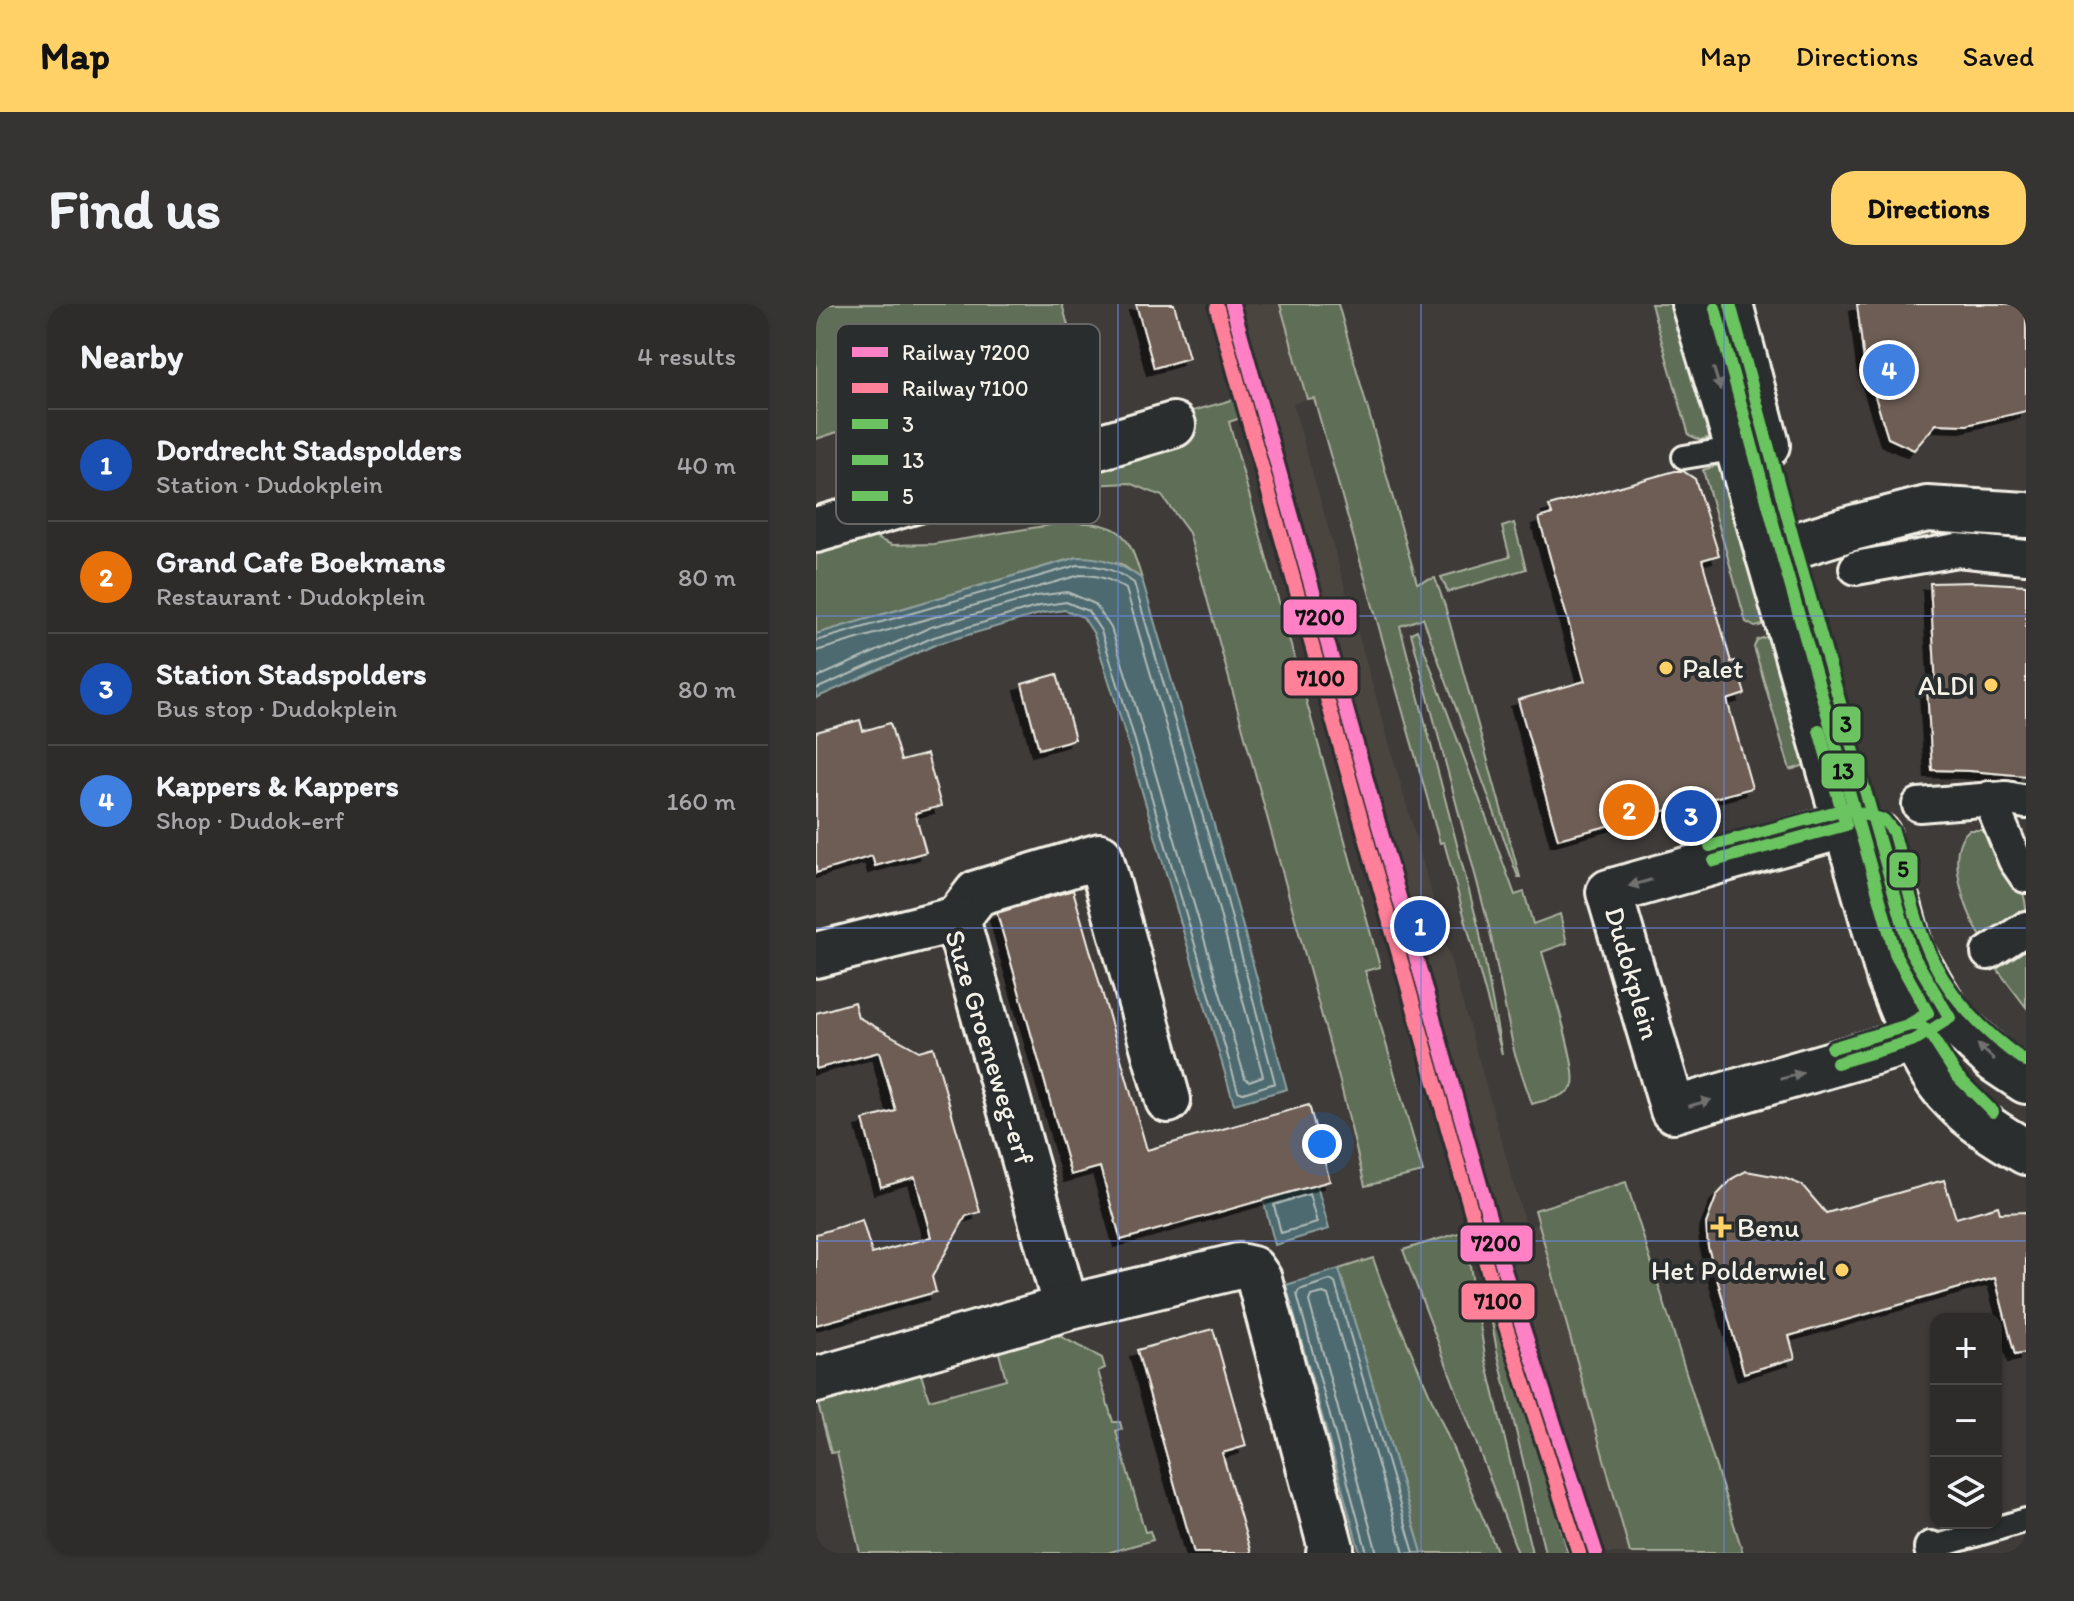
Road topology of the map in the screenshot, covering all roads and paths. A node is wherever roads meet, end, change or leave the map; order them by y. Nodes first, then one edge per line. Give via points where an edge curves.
1 (1694, 304) edge
2 (1730, 304) edge
3 (1173, 425) dead end
4 (1100, 446) edge
5 (1738, 448) junction
6 (1684, 457) dead end
7 (2026, 515) edge
8 (836, 524) edge
9 (816, 530) edge
10 (1850, 549) junction
11 (1781, 550) junction
12 (2026, 557) edge
13 (1989, 798) junction
14 (2026, 802) edge
15 (1919, 805) dead end
16 (1862, 830) junction
17 (2026, 876) edge
18 (957, 919) junction
19 (2026, 928) edge
20 (1988, 953) dead end
21 (816, 955) edge
22 (1933, 1029) junction
23 (2026, 1081) edge
24 (1168, 1100) dead end
25 (2026, 1152) edge
26 (1066, 1308) junction
27 (816, 1380) edge
28 (2026, 1520) edge
29 (1931, 1551) edge
30 (1329, 1553) edge

1 -> 5 street
2 - 11 street
3 - 4 street
5 - 6 lane
5 - 11 street
7 - 10 street via 1927,509
8 - 9 street
10 - 11 street
10 - 12 street
11 - 16 street
13 - 14 street
13 - 15 street
13 - 17 street
16 - 22 street via 1911,952
16 -> 22 street, Dudokplein via 1609,892 1673,1110 1744,1079
18 - 21 street, Suze Groeneweg-erf
18 - 24 street via 977,893 1100,856
18 - 26 street, Suze Groeneweg-erf
19 - 20 street
23 -> 22 street
22 - 25 street via 1940,1083 1954,1101
26 - 27 street
26 - 30 street via 1239,1266 1252,1269 1259,1279
28 - 29 lane

